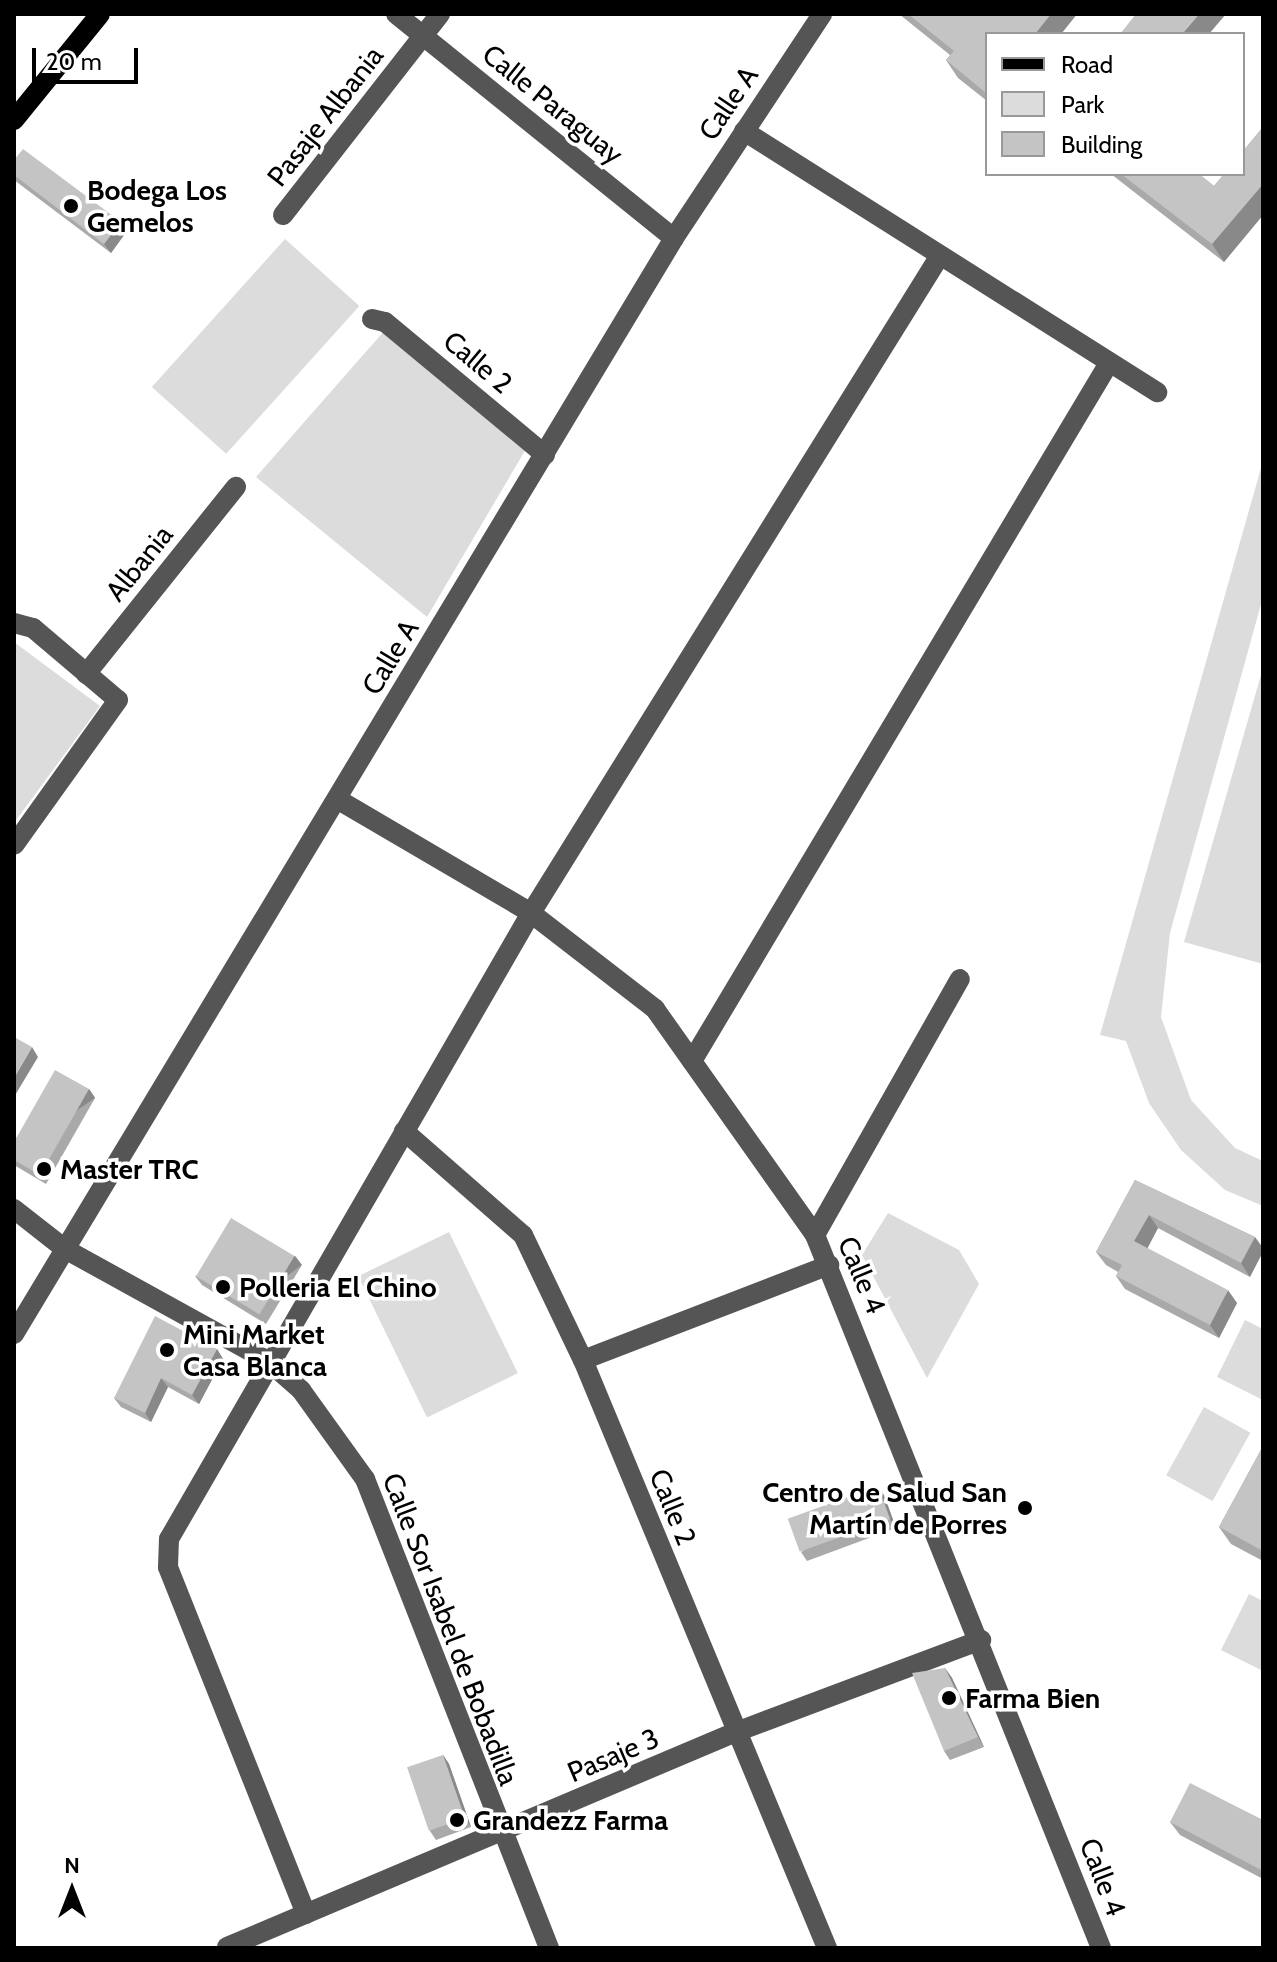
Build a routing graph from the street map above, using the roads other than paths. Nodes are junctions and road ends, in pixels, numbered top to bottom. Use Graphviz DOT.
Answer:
graph roads {
  1 [pos="100,14"];
  2 [pos="396,14"];
  3 [pos="440,14"];
  4 [pos="822,14"];
  5 [pos="424,35"];
  6 [pos="14,120"];
  7 [pos="744,131"];
  8 [pos="283,215"];
  9 [pos="674,238"];
  10 [pos="939,257"];
  11 [pos="372,319"];
  12 [pos="1109,363"];
  13 [pos="1157,392"];
  14 [pos="545,455"];
  15 [pos="236,487"];
  16 [pos="14,623"];
  17 [pos="86,674"];
  18 [pos="337,799"];
  19 [pos="14,845"];
  20 [pos="531,913"];
  21 [pos="960,979"];
  22 [pos="692,1061"];
  23 [pos="404,1131"];
  24 [pos="14,1209"];
  25 [pos="815,1235"];
  26 [pos="65,1249"];
  27 [pos="829,1265"];
  28 [pos="14,1334"];
  29 [pos="583,1360"];
  30 [pos="268,1361"];
  31 [pos="981,1640"];
  32 [pos="736,1732"];
  33 [pos="501,1833"];
  34 [pos="306,1914"];
  35 [pos="227,1947"];
  36 [pos="549,1948"];
  37 [pos="827,1948"];
  38 [pos="1101,1948"];
  1 -- 6 [label="main road"];
  2 -- 5 [label="street, Calle Paraguay"];
  3 -- 5 [label="street, Pasaje Albania"];
  4 -- 7 [label="street, Calle A"];
  5 -- 8 [label="street, Pasaje Albania"];
  5 -- 9 [label="street, Calle Paraguay"];
  7 -- 9 [label="street, Calle A"];
  7 -- 10 [label="street"];
  9 -- 14 [label="street, Calle A"];
  10 -- 12 [label="street"];
  10 -- 20 [label="street"];
  11 -- 14 [label="street, Calle 2"];
  12 -- 13 [label="street"];
  12 -- 22 [label="street"];
  14 -- 18 [label="street, Calle A"];
  15 -- 17 [label="street, Albania"];
  16 -- 17 [label="street"];
  17 -- 19 [label="street"];
  18 -- 20 [label="street, Calle 4"];
  18 -- 26 [label="street, Calle A"];
  20 -- 22 [label="street, Calle 4"];
  20 -- 23 [label="street"];
  21 -- 25 [label="street"];
  22 -- 25 [label="street, Calle 4"];
  23 -- 29 [label="street, Calle 2"];
  23 -- 30 [label="street"];
  24 -- 26 [label="street, Calle Sor Isabel de Bobadilla"];
  25 -- 27 [label="street, Calle 4"];
  26 -- 28 [label="street, Calle A"];
  26 -- 30 [label="street, Calle Sor Isabel de Bobadilla"];
  27 -- 29 [label="street"];
  27 -- 31 [label="street, Calle 4"];
  29 -- 32 [label="street, Calle 2"];
  30 -- 33 [label="street, Calle Sor Isabel de Bobadilla"];
  30 -- 34 [label="street"];
  31 -- 32 [label="street, Pasaje 3"];
  31 -- 38 [label="street, Calle 4"];
  32 -- 33 [label="street, Pasaje 3"];
  32 -- 37 [label="street, Calle 2"];
  33 -- 34 [label="street, Pasaje 3"];
  33 -- 36 [label="street, Calle Sor Isabel de Bobadilla"];
  34 -- 35 [label="street, Pasaje 3"];
}
